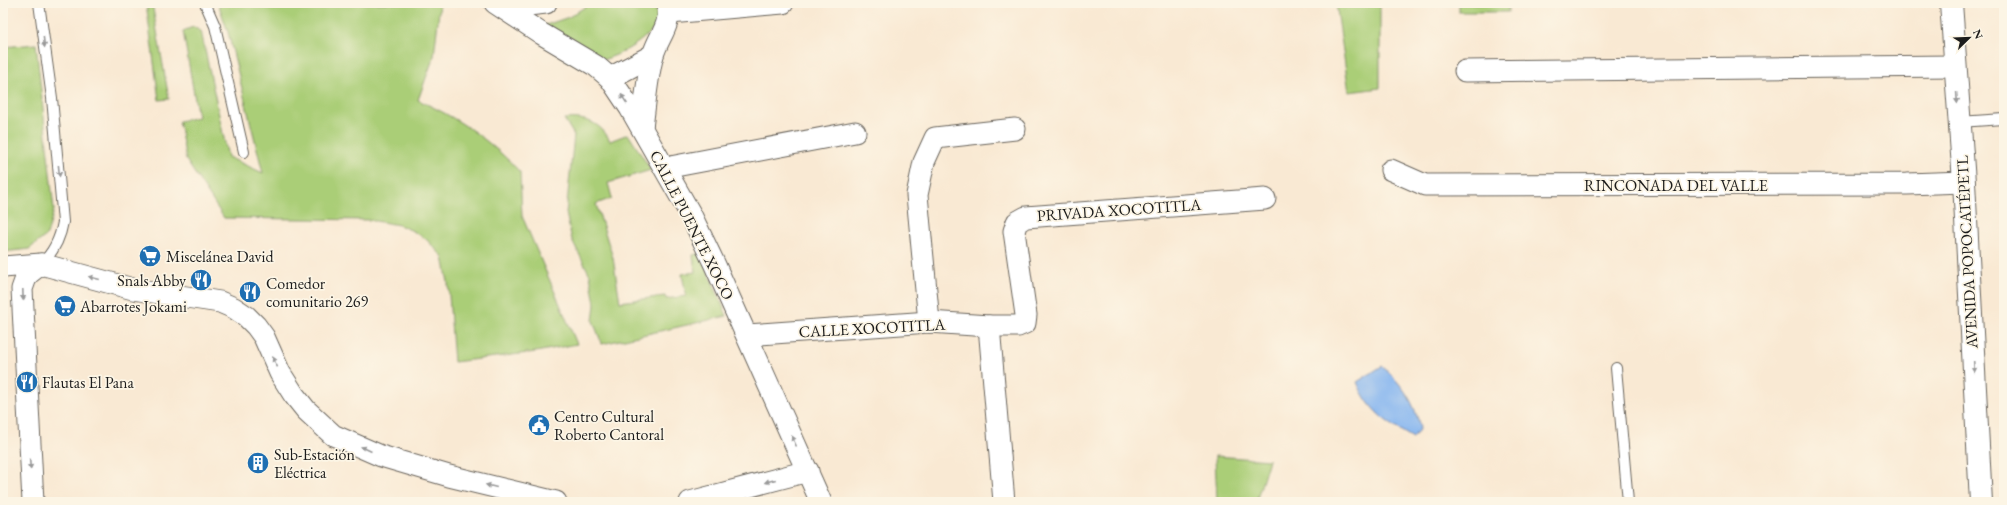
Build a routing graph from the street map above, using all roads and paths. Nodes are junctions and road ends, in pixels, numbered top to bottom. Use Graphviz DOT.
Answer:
graph roads {
  1 [pos="39,3"];
  2 [pos="205,3"];
  3 [pos="495,3"];
  4 [pos="505,3"];
  5 [pos="546,3"];
  6 [pos="783,3"];
  7 [pos="1951,3"];
  8 [pos="669,8"];
  9 [pos="653,55"];
  10 [pos="1954,66"];
  11 [pos="1465,71"];
  12 [pos="610,78"];
  13 [pos="2004,119"];
  14 [pos="1959,122"];
  15 [pos="642,128"];
  16 [pos="1015,128"];
  17 [pos="855,132"];
  18 [pos="244,152"];
  19 [pos="665,168"];
  20 [pos="1391,170"];
  21 [pos="1964,182"];
  22 [pos="1264,199"];
  23 [pos="41,264"];
  24 [pos="3,266"];
  25 [pos="929,322"];
  26 [pos="989,326"];
  27 [pos="747,335"];
  28 [pos="1616,368"];
  29 [pos="808,471"];
  30 [pos="33,502"];
  31 [pos="556,502"];
  32 [pos="690,502"];
  33 [pos="821,502"];
  34 [pos="1004,502"];
  35 [pos="1628,502"];
  36 [pos="1981,502"];
  1 -- 23 [label="lane, one-way"];
  2 -- 18 [label="lane"];
  3 -- 12 [label="street, CALLE PUENTE XOCO"];
  4 -- 5 [label="street"];
  6 -- 8 [label="street"];
  7 -- 10 [label="main road, AVENIDA POPOCATÉPETL"];
  8 -- 9 [label="street"];
  9 -- 12 [label="street"];
  9 -- 15 [label="street"];
  10 -- 11 [label="street"];
  10 -- 14 [label="main road, AVENIDA POPOCATÉPETL, one-way"];
  15 -- 12 [label="street, CALLE PUENTE XOCO, one-way"];
  13 -- 14 [label="lane"];
  14 -- 21 [label="main road, AVENIDA POPOCATÉPETL"];
  15 -- 19 [label="street, CALLE PUENTE XOCO"];
  16 -- 25 [label="street"];
  17 -- 19 [label="street"];
  19 -- 27 [label="street, CALLE PUENTE XOCO"];
  20 -- 21 [label="street, RINCONADA DEL VALLE"];
  21 -- 36 [label="main road, AVENIDA POPOCATÉPETL, one-way"];
  22 -- 26 [label="street, PRIVADA XOCOTITLA"];
  23 -- 24 [label="street"];
  23 -- 30 [label="street, one-way"];
  31 -- 23 [label="street, one-way"];
  25 -- 26 [label="street, CALLE XOCOTITLA"];
  25 -- 27 [label="street, CALLE XOCOTITLA"];
  26 -- 34 [label="street"];
  29 -- 27 [label="street, CALLE PUENTE XOCO, one-way"];
  28 -- 35 [label="lane"];
  29 -- 32 [label="street, one-way"];
  29 -- 33 [label="street, CALLE PUENTE XOCO"];
}
